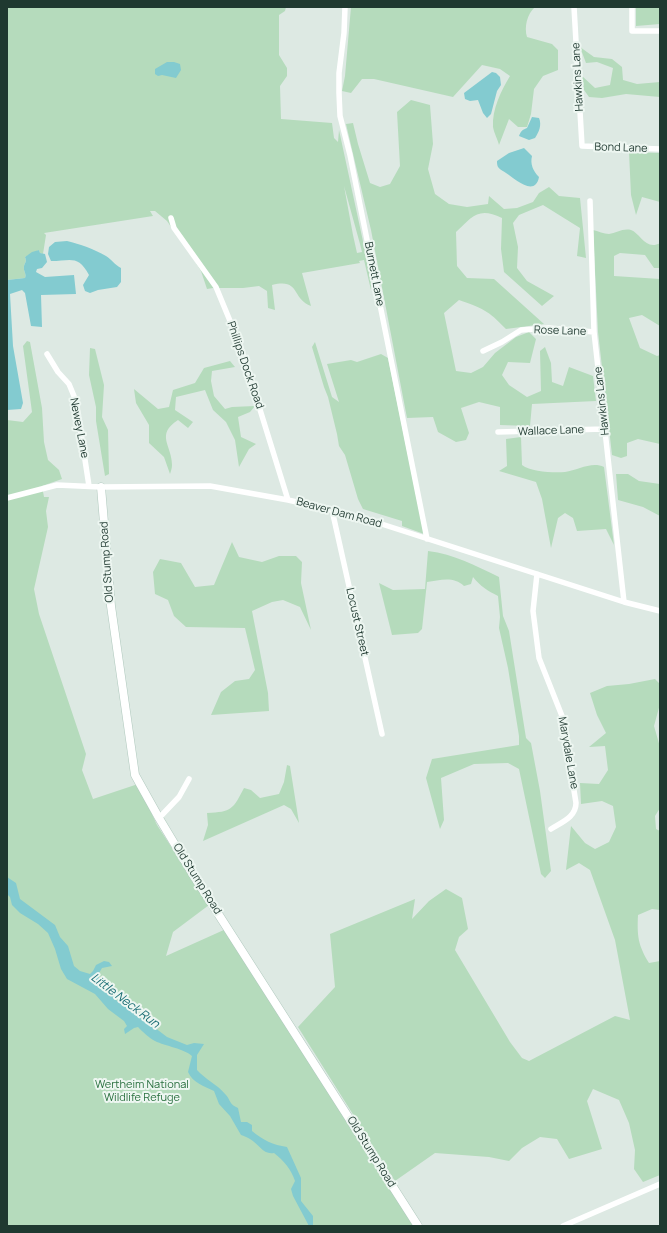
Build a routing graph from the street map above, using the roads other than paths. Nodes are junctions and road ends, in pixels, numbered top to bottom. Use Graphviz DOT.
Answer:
graph roads {
  1 [pos="345,7"];
  2 [pos="574,7"];
  3 [pos="632,7"];
  4 [pos="660,31"];
  5 [pos="582,146"];
  6 [pos="660,149"];
  7 [pos="590,201"];
  8 [pos="171,218"];
  9 [pos="594,332"];
  10 [pos="483,351"];
  11 [pos="46,354"];
  12 [pos="604,429"];
  13 [pos="498,432"];
  14 [pos="89,486"];
  15 [pos="101,486"];
  16 [pos="7,498"];
  17 [pos="288,500"];
  18 [pos="332,510"];
  19 [pos="428,539"];
  20 [pos="537,574"];
  21 [pos="624,602"];
  22 [pos="660,611"];
  23 [pos="382,734"];
  24 [pos="189,779"];
  25 [pos="159,818"];
  26 [pos="551,829"];
  27 [pos="660,1184"];
  28 [pos="418,1226"];
  29 [pos="563,1226"];
  1 -- 19 [label="street, Burnett Lane"];
  2 -- 5 [label="street, Hawkins Lane"];
  3 -- 4 [label="street"];
  5 -- 6 [label="street, Bond Lane"];
  7 -- 9 [label="street, Hawkins Lane"];
  8 -- 17 [label="street, Phillips Dock Road"];
  9 -- 10 [label="street, Rose Lane"];
  9 -- 12 [label="street, Hawkins Lane"];
  11 -- 14 [label="street, Newey Lane"];
  12 -- 13 [label="street, Wallace Lane"];
  12 -- 21 [label="street, Hawkins Lane"];
  14 -- 15 [label="street, Beaver Dam Road"];
  14 -- 16 [label="street, Beaver Dam Road"];
  15 -- 17 [label="street, Beaver Dam Road"];
  15 -- 25 [label="street, Old Stump Road"];
  17 -- 18 [label="street, Beaver Dam Road"];
  18 -- 19 [label="street, Beaver Dam Road"];
  18 -- 23 [label="street, Locust Street"];
  19 -- 20 [label="street, Beaver Dam Road"];
  20 -- 21 [label="street, Beaver Dam Road"];
  20 -- 26 [label="street, Marydale Lane"];
  21 -- 22 [label="street, Beaver Dam Road"];
  24 -- 25 [label="street"];
  25 -- 28 [label="street, Old Stump Road"];
  27 -- 29 [label="street"];
}
